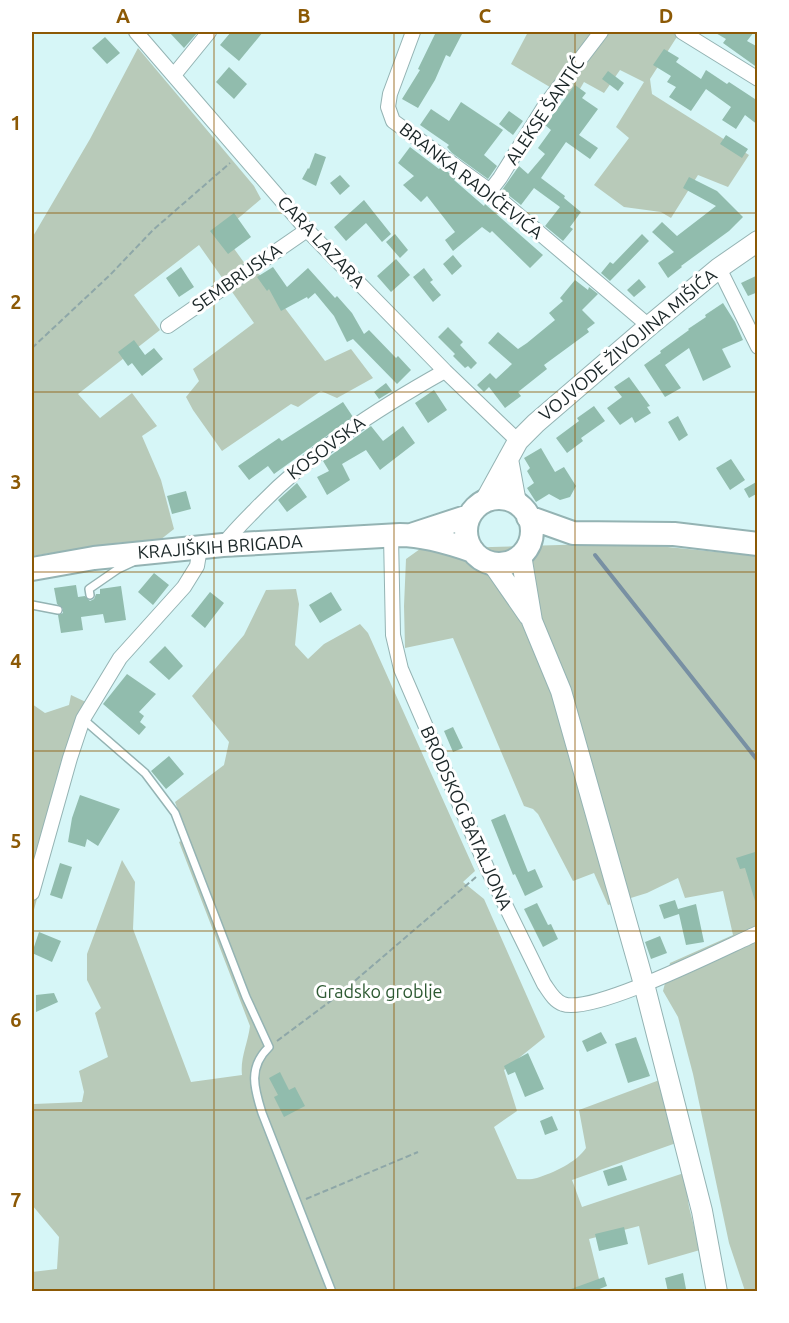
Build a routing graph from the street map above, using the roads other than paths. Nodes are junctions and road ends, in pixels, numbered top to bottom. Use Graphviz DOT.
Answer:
graph roads {
  1 [pos="136,32"];
  2 [pos="209,32"];
  3 [pos="414,32"];
  4 [pos="601,32"];
  5 [pos="682,32"];
  6 [pos="174,75"];
  7 [pos="758,79"];
  8 [pos="490,191"];
  9 [pos="307,230"];
  10 [pos="758,242"];
  11 [pos="719,268"];
  12 [pos="649,326"];
  13 [pos="168,327"];
  14 [pos="758,347"];
  15 [pos="444,371"];
  16 [pos="518,441"];
  17 [pos="508,459"];
  18 [pos="477,509"];
  19 [pos="522,510"];
  20 [pos="573,532"];
  21 [pos="400,536"];
  22 [pos="758,544"];
  23 [pos="223,545"];
  24 [pos="200,548"];
  25 [pos="153,551"];
  26 [pos="472,551"];
  27 [pos="523,553"];
  28 [pos="493,564"];
  29 [pos="32,569"];
  30 [pos="90,595"];
  31 [pos="32,604"];
  32 [pos="58,610"];
  33 [pos="532,621"];
  34 [pos="83,718"];
  35 [pos="32,893"];
  36 [pos="758,933"];
  37 [pos="644,984"];
  38 [pos="332,1292"];
  39 [pos="717,1292"];
  1 -- 6 [label="street, CARA LAZARA"];
  2 -- 6 [label="street"];
  3 -- 8 [label="street, BRANKA RADIČEVIĆA"];
  4 -- 8 [label="street, ALEKSE ŠANTIĆ"];
  5 -- 7 [label="street"];
  6 -- 9 [label="street, CARA LAZARA"];
  8 -- 12 [label="street, BRANKA RADIČEVIĆA"];
  9 -- 13 [label="street, SEMBRIJSKA"];
  9 -- 15 [label="street, CARA LAZARA"];
  10 -- 11 [label="street, VOJVODE ŽIVOJINA MIŠIĆA"];
  11 -- 12 [label="street, VOJVODE ŽIVOJINA MIŠIĆA"];
  11 -- 14 [label="street"];
  12 -- 16 [label="street, VOJVODE ŽIVOJINA MIŠIĆA"];
  15 -- 16 [label="street, CARA LAZARA"];
  15 -- 23 [label="street, KOSOVSKA"];
  16 -- 17 [label="street, VOJVODE ŽIVOJINA MIŠIĆA"];
  17 -- 18 [label="street, VOJVODE ŽIVOJINA MIŠIĆA"];
  17 -- 19 [label="street"];
  18 -- 19 [label="main road"];
  18 -- 21 [label="main road, KRAJIŠKIH BRIGADA"];
  18 -- 26 [label="main road"];
  19 -- 20 [label="main road"];
  19 -- 27 [label="main road"];
  20 -- 22 [label="main road"];
  20 -- 27 [label="main road"];
  21 -- 23 [label="main road, KRAJIŠKIH BRIGADA"];
  21 -- 26 [label="main road, KRAJIŠKIH BRIGADA"];
  21 -- 37 [label="street, BRODSKOG BATALJONA"];
  23 -- 24 [label="main road, KRAJIŠKIH BRIGADA"];
  24 -- 25 [label="main road, KRAJIŠKIH BRIGADA"];
  24 -- 34 [label="street"];
  25 -- 29 [label="main road, KRAJIŠKIH BRIGADA"];
  25 -- 30 [label="lane"];
  26 -- 28 [label="main road"];
  27 -- 28 [label="main road"];
  27 -- 33 [label="street"];
  28 -- 33 [label="street"];
  31 -- 32 [label="lane"];
  33 -- 37 [label="street"];
  34 -- 35 [label="street"];
  34 -- 38 [label="lane"];
  36 -- 37 [label="street, BRODSKOG BATALJONA"];
  37 -- 39 [label="street"];
}
